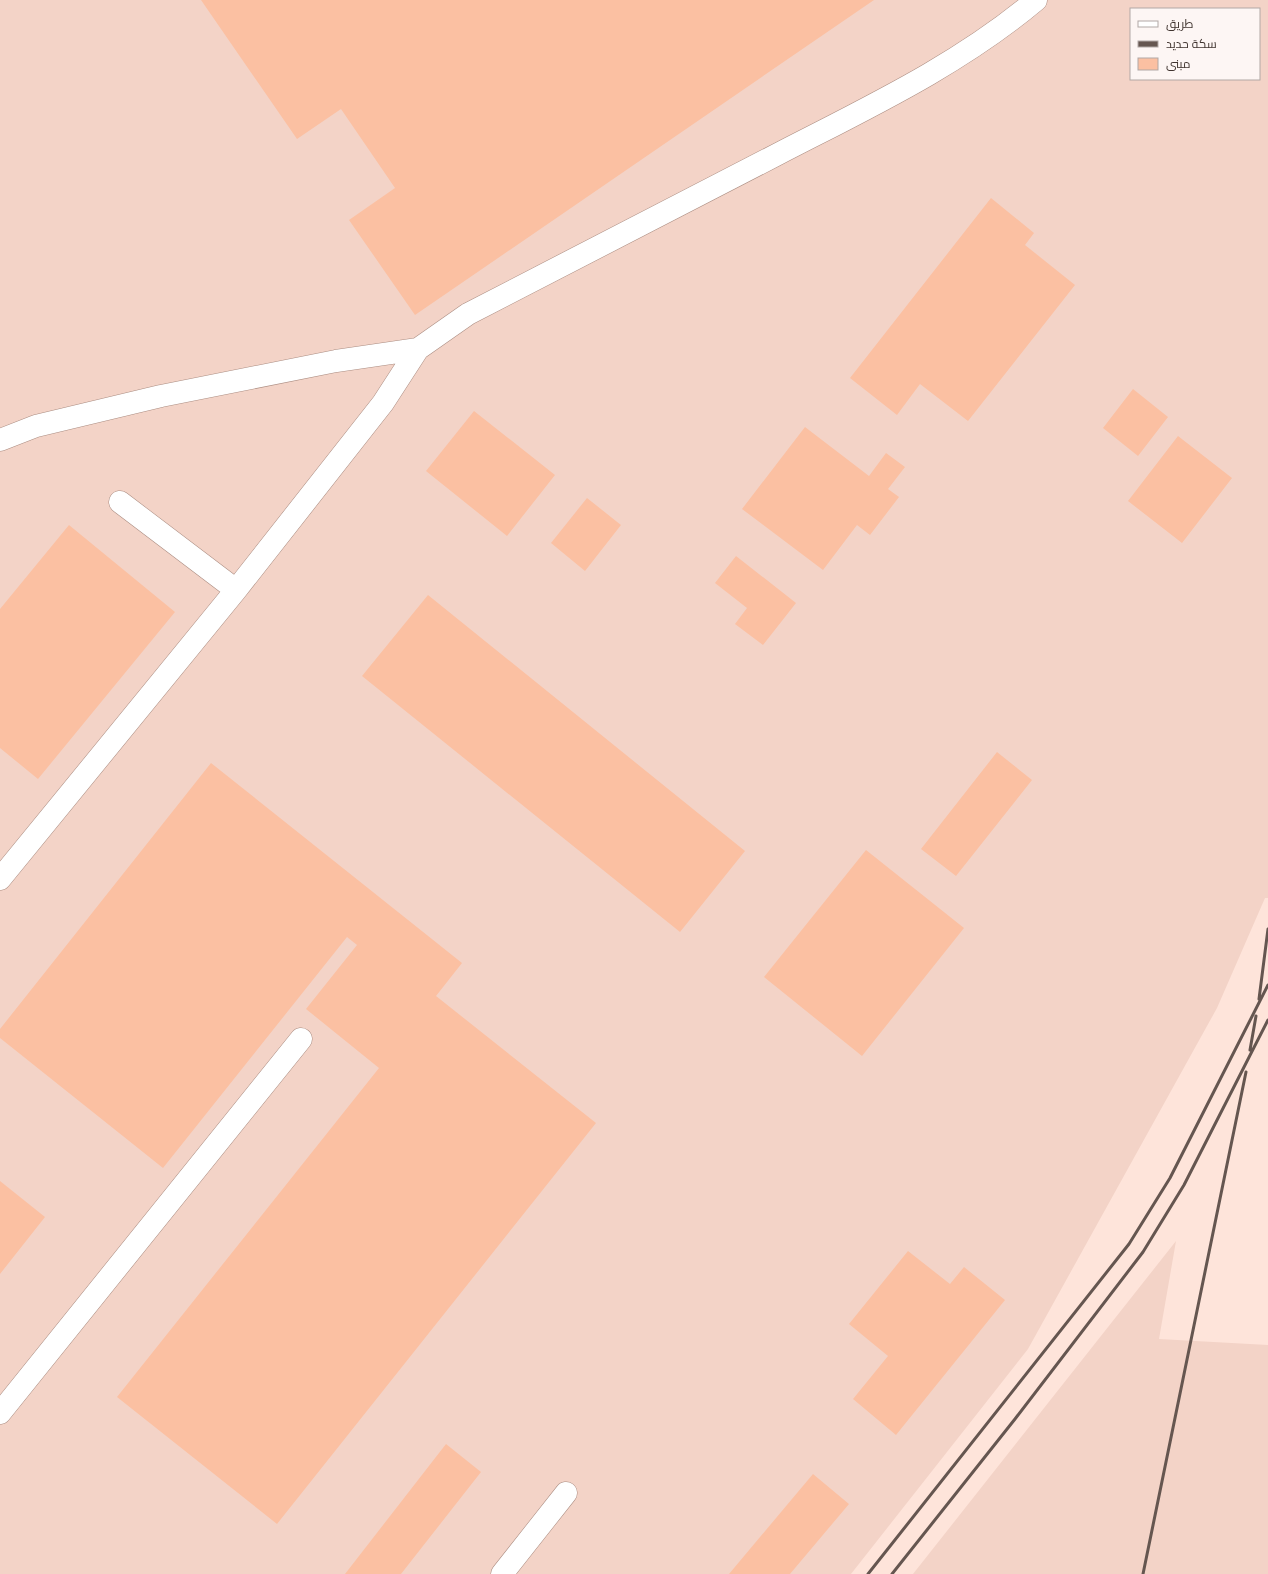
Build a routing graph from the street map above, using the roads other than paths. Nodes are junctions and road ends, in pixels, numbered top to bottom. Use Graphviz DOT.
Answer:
graph roads {
  1 [pos="1036,0"];
  2 [pos="418,349"];
  3 [pos="0,440"];
  4 [pos="120,502"];
  5 [pos="236,590"];
  6 [pos="0,879"];
  7 [pos="301,1039"];
  8 [pos="0,1413"];
  9 [pos="566,1493"];
  10 [pos="502,1574"];
  1 -- 2 [label="lane"];
  2 -- 3 [label="lane"];
  2 -- 5 [label="lane"];
  4 -- 5 [label="lane"];
  5 -- 6 [label="lane"];
  7 -- 8 [label="lane"];
  9 -- 10 [label="lane"];
}
